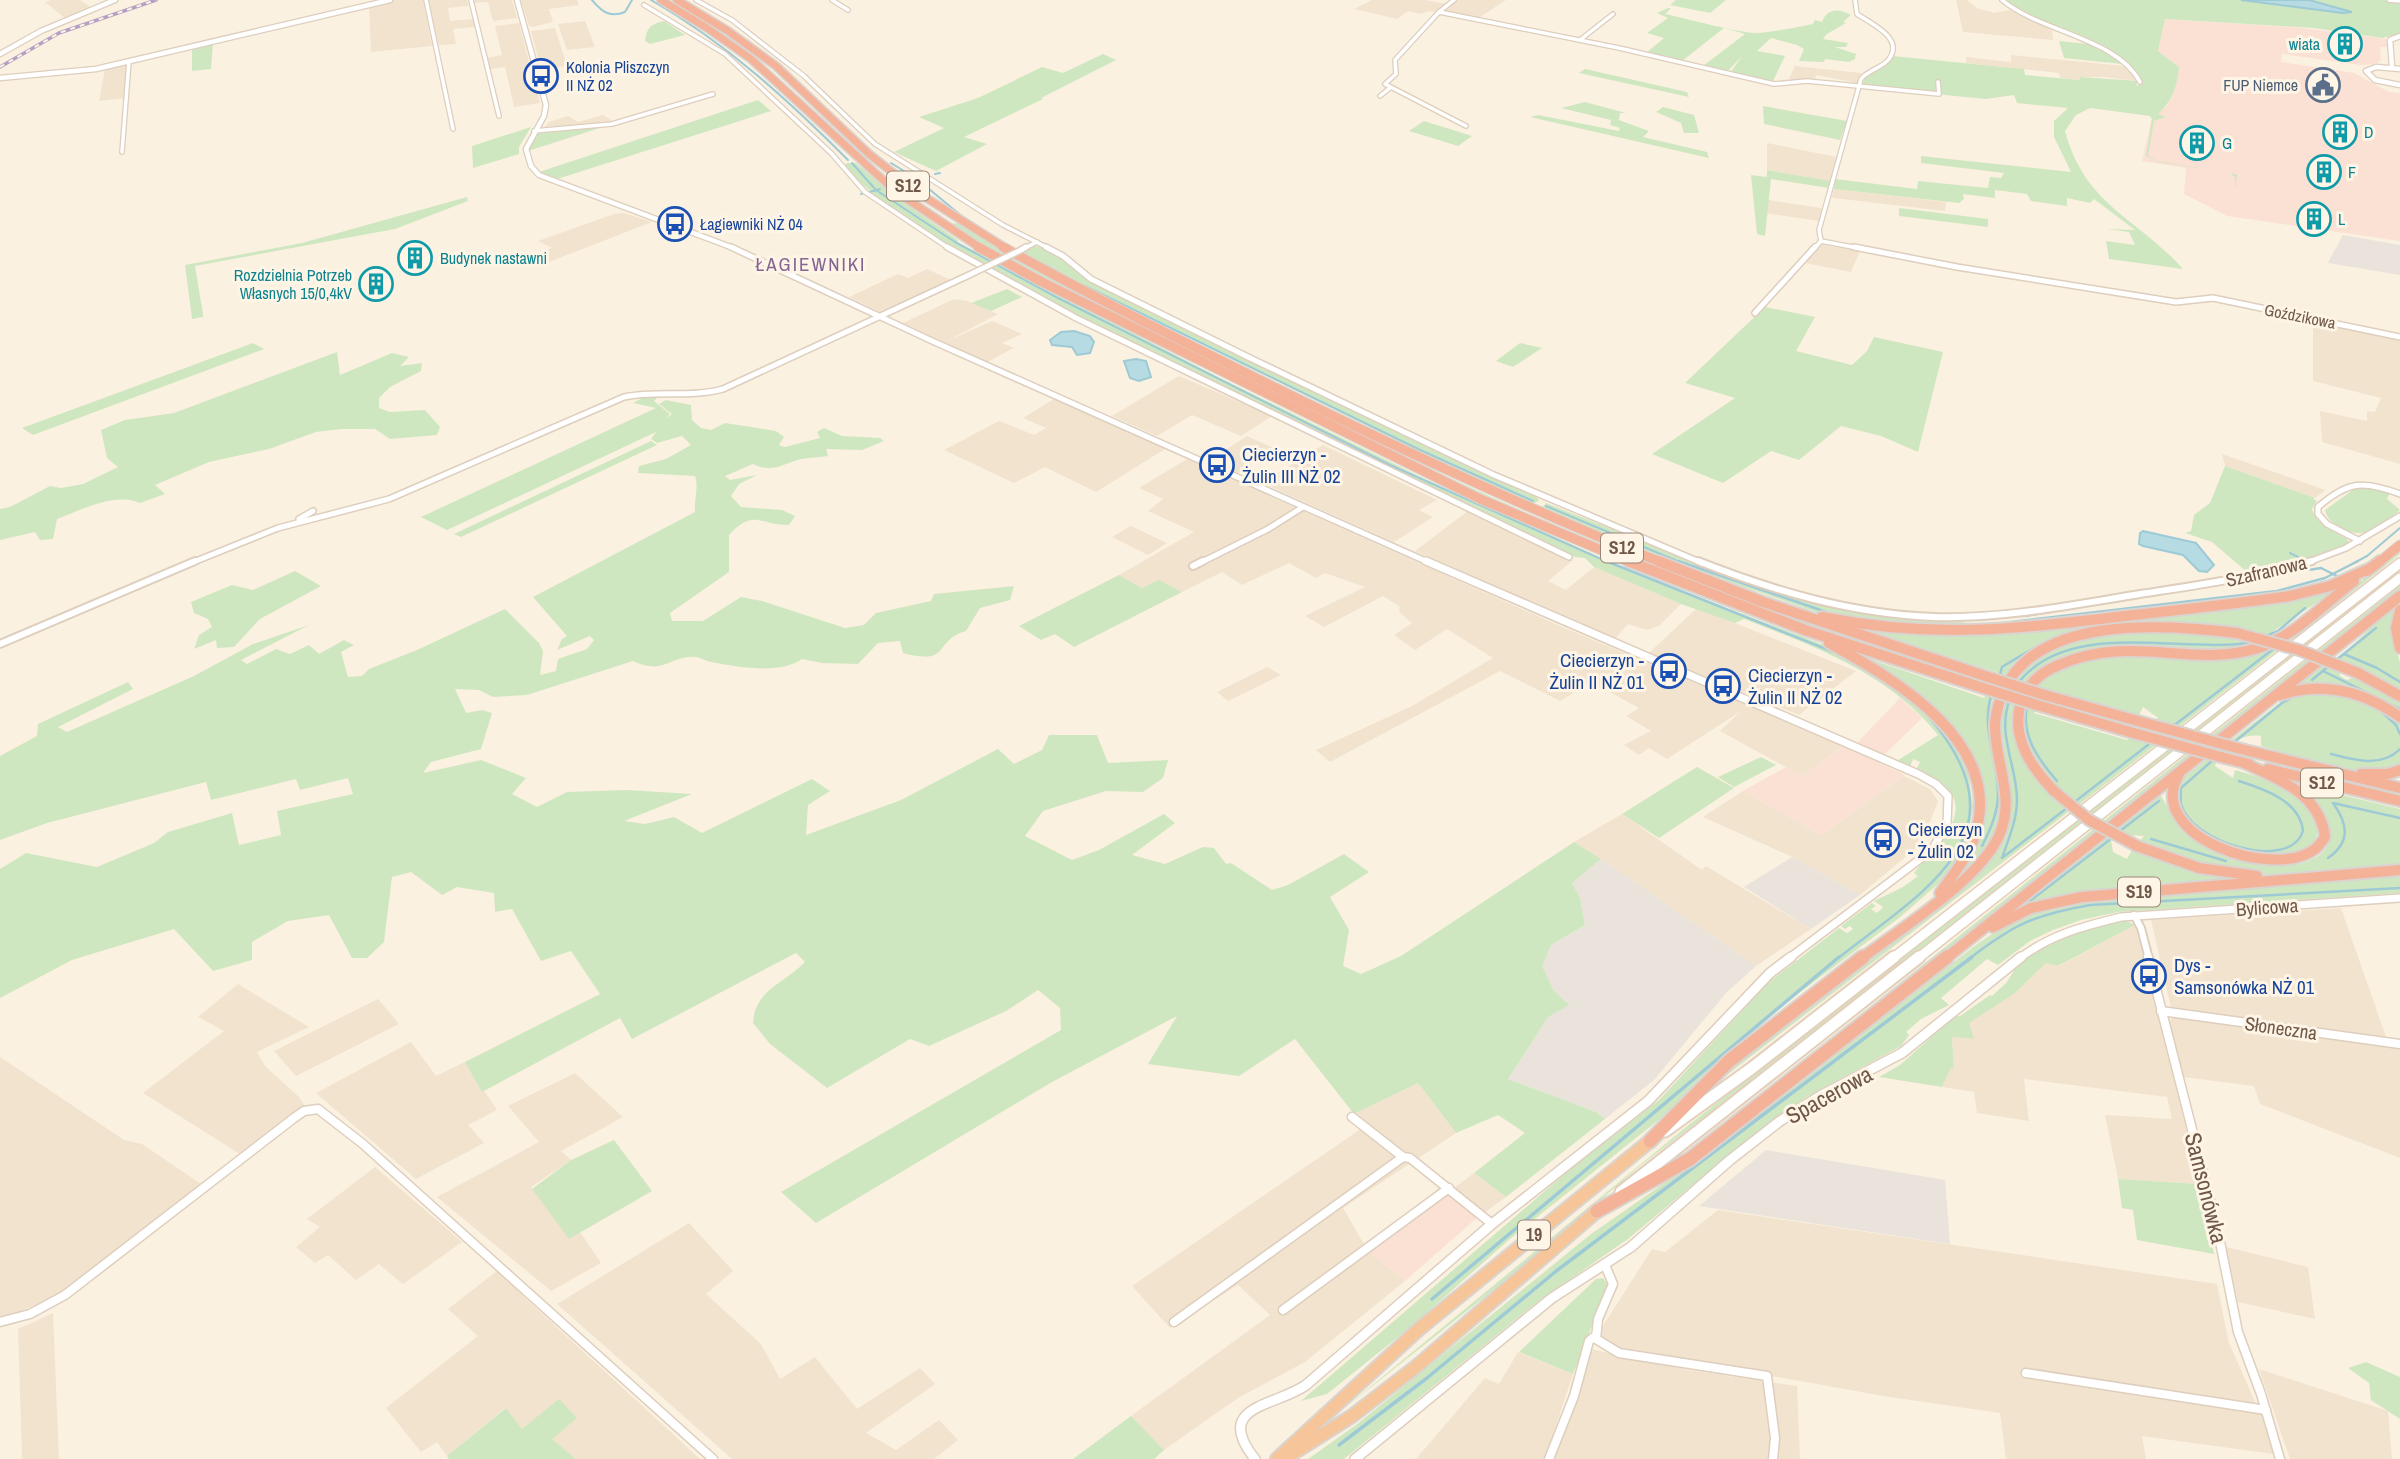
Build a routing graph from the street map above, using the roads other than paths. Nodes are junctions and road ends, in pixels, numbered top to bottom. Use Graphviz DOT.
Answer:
graph roads {
  1 [pos="116,0"];
  2 [pos="390,0"];
  3 [pos="426,0"];
  4 [pos="471,0"];
  5 [pos="517,0"];
  6 [pos="661,0"];
  7 [pos="677,0"];
  8 [pos="695,0"];
  9 [pos="832,0"];
  10 [pos="1454,0"];
  11 [pos="1855,0"];
  12 [pos="2002,0"];
  13 [pos="2389,0"];
  14 [pos="2400,1"];
  15 [pos="644,5"];
  16 [pos="848,10"];
  17 [pos="1439,12"];
  18 [pos="1613,14"];
  19 [pos="2400,36"];
  20 [pos="1580,40"];
  21 [pos="0,54"];
  22 [pos="131,59"];
  23 [pos="2392,67"];
  24 [pos="2400,69"];
  25 [pos="0,78"];
  26 [pos="1938,82"];
  27 [pos="2140,82"];
  28 [pos="2400,85"];
  29 [pos="1860,86"];
  30 [pos="1390,88"];
  31 [pos="713,94"];
  32 [pos="1380,96"];
  33 [pos="499,116"];
  34 [pos="1458,122"];
  35 [pos="1466,126"];
  36 [pos="1448,128"];
  37 [pos="453,129"];
  38 [pos="534,131"];
  39 [pos="122,152"];
  40 [pos="1821,240"];
  41 [pos="1037,243"];
  42 [pos="1755,313"];
  43 [pos="879,316"];
  44 [pos="2400,337"];
  45 [pos="2397,492"];
  46 [pos="1303,507"];
  47 [pos="313,511"];
  48 [pos="2400,516"];
  49 [pos="296,522"];
  50 [pos="2360,541"];
  51 [pos="2400,545"];
  52 [pos="1569,557"];
  53 [pos="2400,562"];
  54 [pos="1193,566"];
  55 [pos="2371,568"];
  56 [pos="2400,578"];
  57 [pos="2400,596"];
  58 [pos="1763,602"];
  59 [pos="2400,610"];
  60 [pos="1805,630"];
  61 [pos="0,644"];
  62 [pos="2400,648"];
  63 [pos="1986,683"];
  64 [pos="2400,696"];
  65 [pos="2270,698"];
  66 [pos="2400,717"];
  67 [pos="2244,763"];
  68 [pos="2182,769"];
  69 [pos="2400,770"];
  70 [pos="2330,772"];
  71 [pos="2400,788"];
  72 [pos="2400,801"];
  73 [pos="2400,870"];
  74 [pos="2323,877"];
  75 [pos="2400,898"];
  76 [pos="1933,904"];
  77 [pos="2134,915"];
  78 [pos="1966,942"];
  79 [pos="2161,1011"];
  80 [pos="2400,1044"];
  81 [pos="1352,1117"];
  82 [pos="1650,1141"];
  83 [pos="1403,1157"];
  84 [pos="1449,1188"];
  85 [pos="1597,1211"];
  86 [pos="1492,1224"];
  87 [pos="1605,1265"];
  88 [pos="1283,1310"];
  89 [pos="0,1322"];
  90 [pos="1174,1322"];
  91 [pos="1595,1336"];
  92 [pos="2026,1373"];
  93 [pos="2266,1410"];
  94 [pos="713,1459"];
  95 [pos="1255,1459"];
  96 [pos="1277,1459"];
  97 [pos="1284,1459"];
  98 [pos="1355,1459"];
  99 [pos="1549,1459"];
  100 [pos="1773,1459"];
  101 [pos="2280,1459"];
  1 -- 21 [label="street"];
  2 -- 22 [label="street"];
  3 -- 37 [label="street"];
  4 -- 33 [label="street"];
  5 -- 38 [label="street"];
  6 -- 60 [label="highway, S12"];
  7 -- 58 [label="highway, S12"];
  8 -- 41 [label="street, Szafranowa"];
  9 -- 16 [label="street"];
  10 -- 17 [label="street"];
  11 -- 29 [label="street"];
  12 -- 27 [label="street"];
  13 -- 14 [label="street"];
  15 -- 52 [label="street"];
  17 -- 20 [label="street"];
  17 -- 30 [label="street"];
  18 -- 20 [label="street"];
  19 -- 23 [label="street"];
  20 -- 29 [label="street"];
  22 -- 25 [label="street"];
  22 -- 39 [label="street"];
  23 -- 24 [label="street"];
  23 -- 28 [label="street"];
  26 -- 29 [label="street"];
  29 -- 40 [label="street"];
  30 -- 32 [label="street"];
  30 -- 34 [label="street"];
  31 -- 38 [label="street"];
  34 -- 35 [label="street"];
  34 -- 36 [label="street"];
  38 -- 43 [label="street"];
  40 -- 42 [label="street"];
  40 -- 44 [label="street, Goździkowa"];
  41 -- 43 [label="street, bridge"];
  41 -- 50 [label="street, Szafranowa"];
  43 -- 46 [label="street"];
  43 -- 49 [label="street"];
  45 -- 50 [label="street"];
  46 -- 54 [label="street"];
  46 -- 86 [label="street"];
  47 -- 49 [label="street"];
  48 -- 50 [label="street, Szafranowa"];
  49 -- 61 [label="street"];
  51 -- 55 [label="highway"];
  53 -- 82 [label="main road"];
  55 -- 58 [label="highway"];
  55 -- 74 [label="highway, bridge"];
  56 -- 85 [label="main road"];
  57 -- 65 [label="highway"];
  58 -- 63 [label="highway, S12"];
  59 -- 62 [label="highway"];
  60 -- 63 [label="highway, S12"];
  60 -- 76 [label="highway"];
  63 -- 67 [label="highway, S12, bridge"];
  63 -- 70 [label="highway, S12, bridge"];
  64 -- 76 [label="highway, bridge"];
  65 -- 66 [label="highway"];
  65 -- 68 [label="highway"];
  67 -- 68 [label="highway"];
  67 -- 72 [label="highway, S12"];
  68 -- 78 [label="highway"];
  69 -- 70 [label="highway"];
  70 -- 71 [label="highway, S12"];
  73 -- 74 [label="highway, S19"];
  74 -- 78 [label="highway, S19"];
  75 -- 77 [label="street, Bylicowa"];
  76 -- 82 [label="highway"];
  77 -- 79 [label="street, Samsonówka"];
  77 -- 87 [label="street, Spacerowa"];
  78 -- 85 [label="highway, S19"];
  79 -- 80 [label="street, Słoneczna"];
  79 -- 93 [label="street, Samsonówka"];
  81 -- 83 [label="street"];
  82 -- 96 [label="highway, 19"];
  83 -- 84 [label="street"];
  83 -- 90 [label="street"];
  84 -- 86 [label="street"];
  84 -- 88 [label="street"];
  85 -- 97 [label="highway, 19"];
  86 -- 95 [label="street"];
  87 -- 91 [label="street"];
  87 -- 98 [label="street, Spacerowa"];
  89 -- 94 [label="street"];
  91 -- 99 [label="street"];
  91 -- 100 [label="street"];
  92 -- 93 [label="street"];
  93 -- 101 [label="street, Samsonówka"];
}
